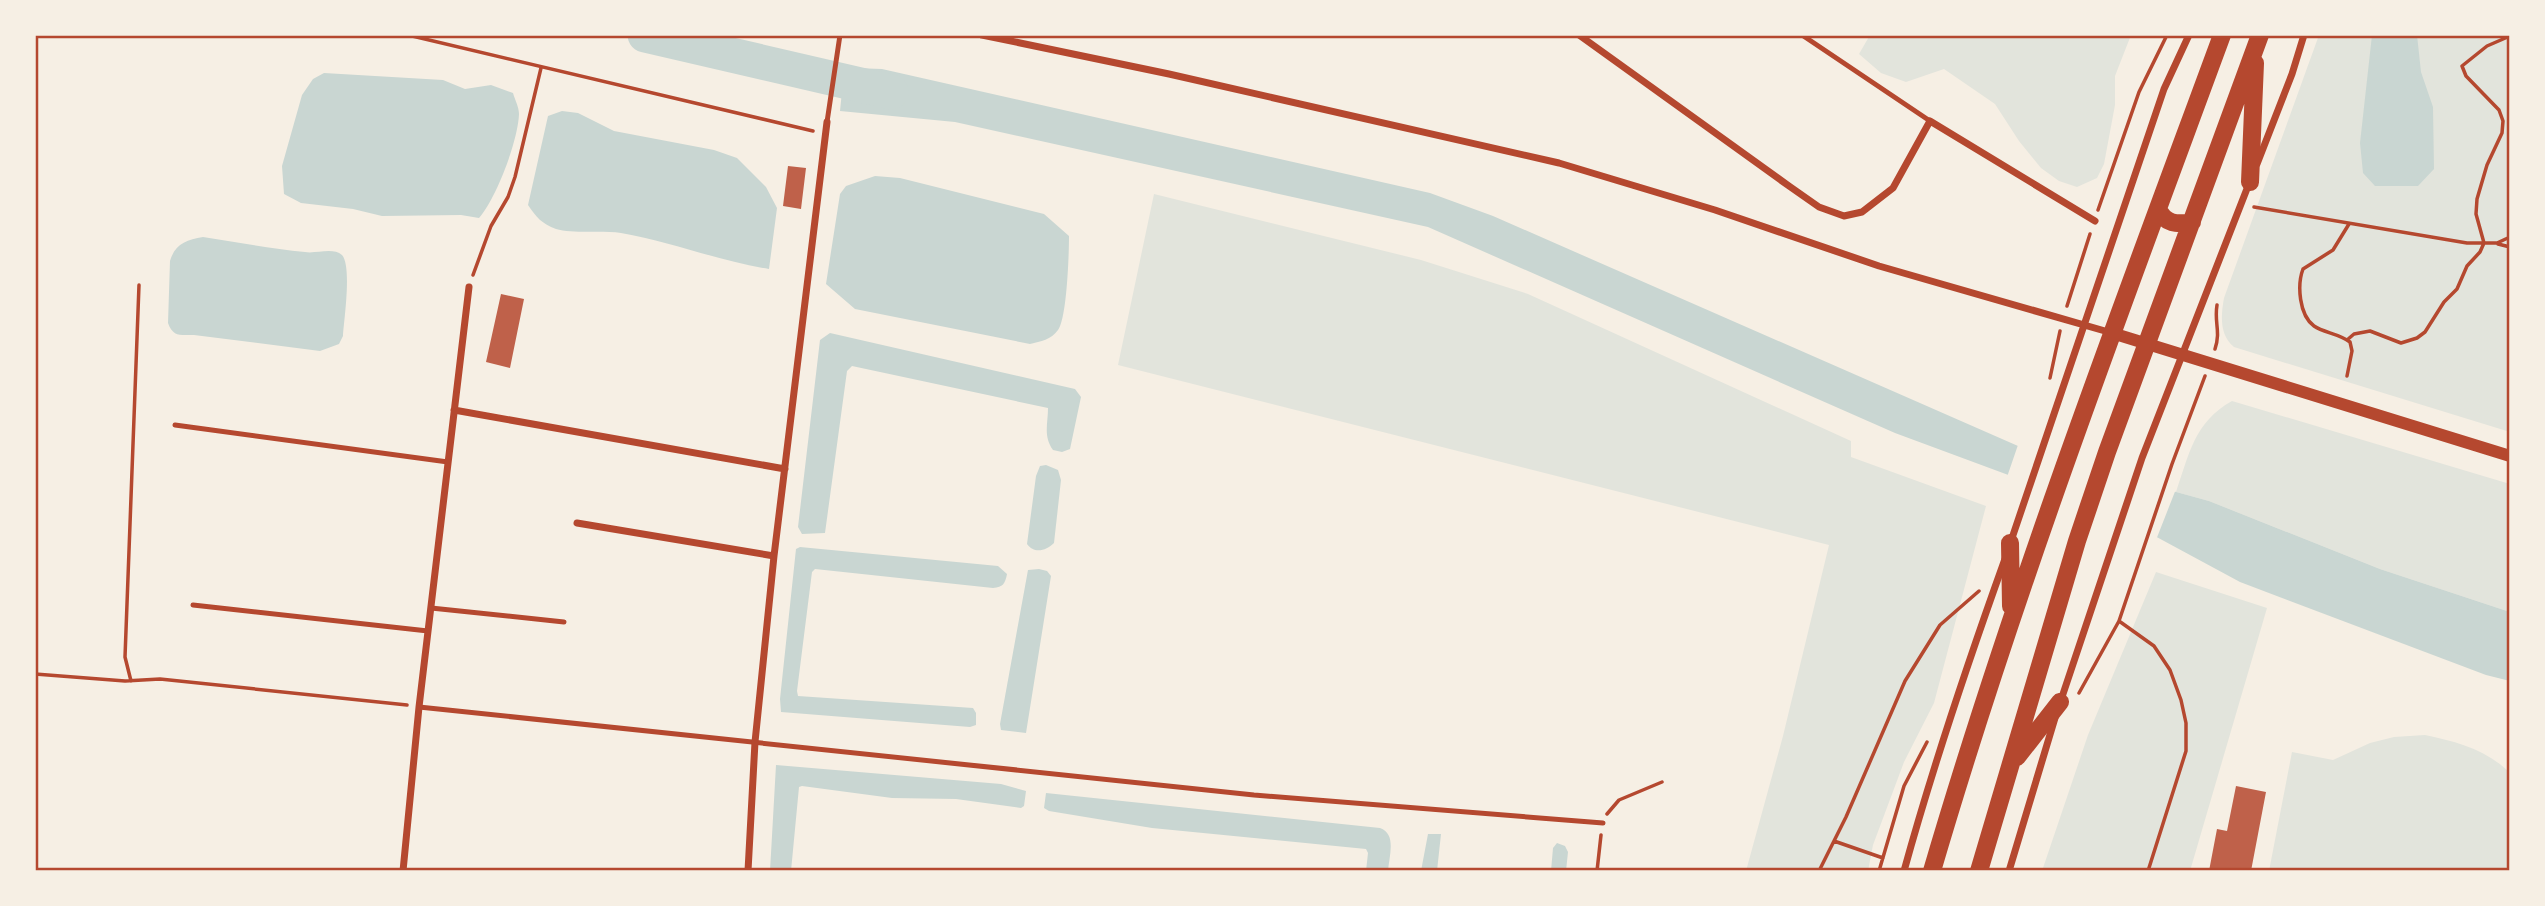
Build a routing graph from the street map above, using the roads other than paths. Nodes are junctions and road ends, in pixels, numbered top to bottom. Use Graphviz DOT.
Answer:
graph roads {
  1 [pos="840,35"];
  2 [pos="982,35"];
  3 [pos="1579,35"];
  4 [pos="1802,35"];
  5 [pos="2189,35"];
  6 [pos="2222,35"];
  7 [pos="2304,35"];
  8 [pos="2258,41"];
  9 [pos="1930,121"];
  10 [pos="828,122"];
  11 [pos="2250,182"];
  12 [pos="2158,209"];
  13 [pos="2095,221"];
  14 [pos="2192,222"];
  15 [pos="469,287"];
  16 [pos="2085,326"];
  17 [pos="2112,333"];
  18 [pos="2147,344"];
  19 [pos="2182,355"];
  20 [pos="454,410"];
  21 [pos="174,425"];
  22 [pos="2510,456"];
  23 [pos="448,462"];
  24 [pos="785,469"];
  25 [pos="577,523"];
  26 [pos="2010,543"];
  27 [pos="774,556"];
  28 [pos="193,605"];
  29 [pos="431,608"];
  30 [pos="2011,620"];
  31 [pos="564,622"];
  32 [pos="428,631"];
  33 [pos="2060,702"];
  34 [pos="419,707"];
  35 [pos="755,742"];
  36 [pos="2011,766"];
  37 [pos="1603,823"];
  38 [pos="403,871"];
  39 [pos="748,871"];
  40 [pos="1904,871"];
  41 [pos="1932,871"];
  42 [pos="1979,871"];
  43 [pos="2009,871"];
  1 -- 10 [label="lane"];
  2 -- 16 [label="street"];
  3 -- 9 [label="street"];
  4 -- 9 [label="lane"];
  5 -- 16 [label="street"];
  6 -- 12 [label="main road"];
  7 -- 11 [label="street"];
  8 -- 11 [label="main road"];
  8 -- 14 [label="main road"];
  9 -- 13 [label="street"];
  10 -- 24 [label="street"];
  11 -- 19 [label="street"];
  12 -- 14 [label="main road"];
  12 -- 17 [label="main road"];
  14 -- 18 [label="main road"];
  15 -- 20 [label="street"];
  16 -- 17 [label="street"];
  16 -- 26 [label="street"];
  17 -- 18 [label="street"];
  17 -- 30 [label="main road"];
  18 -- 19 [label="street"];
  18 -- 36 [label="main road"];
  19 -- 22 [label="street"];
  19 -- 33 [label="street"];
  20 -- 23 [label="street"];
  20 -- 24 [label="street"];
  21 -- 23 [label="lane"];
  23 -- 29 [label="street"];
  24 -- 27 [label="street"];
  25 -- 27 [label="street"];
  26 -- 30 [label="main road"];
  26 -- 40 [label="street"];
  27 -- 35 [label="street"];
  28 -- 32 [label="lane"];
  29 -- 31 [label="lane"];
  29 -- 32 [label="street"];
  30 -- 41 [label="main road"];
  32 -- 34 [label="street"];
  33 -- 36 [label="main road"];
  33 -- 43 [label="street"];
  34 -- 35 [label="lane"];
  34 -- 38 [label="street"];
  35 -- 37 [label="lane"];
  35 -- 39 [label="street"];
  36 -- 42 [label="main road"];
}
